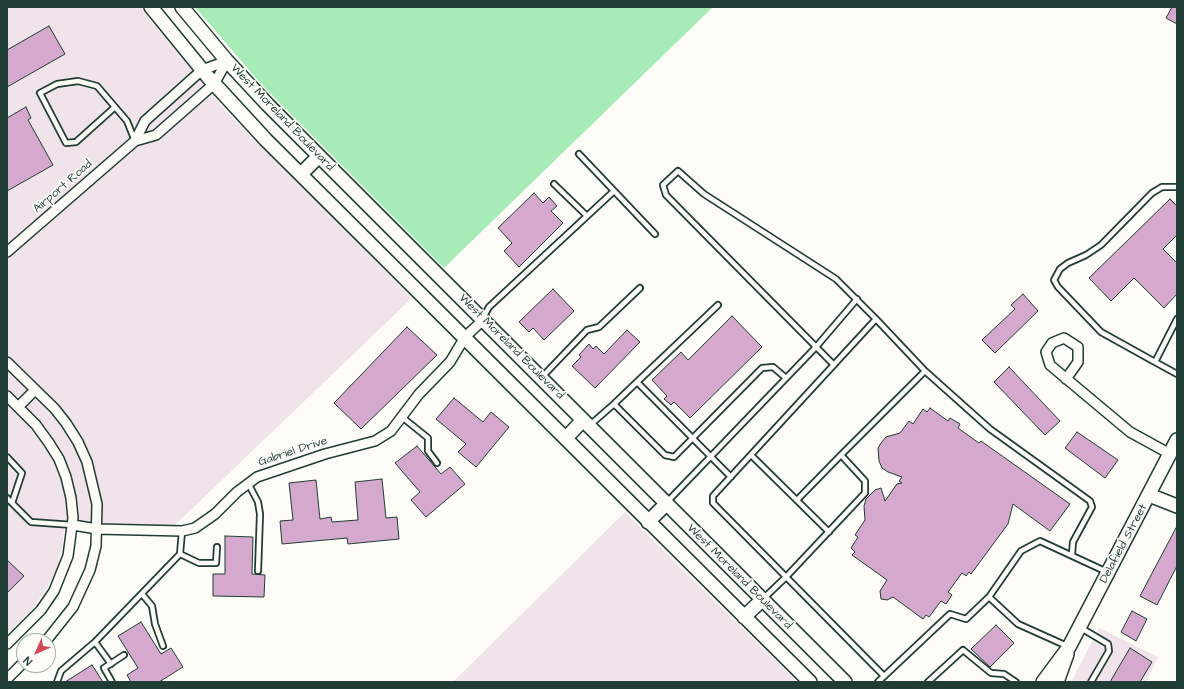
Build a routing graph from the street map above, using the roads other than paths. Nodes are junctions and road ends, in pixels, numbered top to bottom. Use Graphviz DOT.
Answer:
graph roads {
  1 [pos="151,7"];
  2 [pos="182,7"];
  3 [pos="227,60"];
  4 [pos="202,70"];
  5 [pos="214,84"];
  6 [pos="115,107"];
  7 [pos="135,141"];
  8 [pos="578,154"];
  9 [pos="319,156"];
  10 [pos="301,174"];
  11 [pos="554,184"];
  12 [pos="1177,187"];
  13 [pos="614,191"];
  14 [pos="587,216"];
  15 [pos="655,234"];
  16 [pos="7,252"];
  17 [pos="640,288"];
  18 [pos="856,299"];
  19 [pos="718,305"];
  20 [pos="876,319"];
  21 [pos="1177,319"];
  22 [pos="483,320"];
  23 [pos="465,337"];
  24 [pos="816,347"];
  25 [pos="7,362"];
  26 [pos="1155,362"];
  27 [pos="834,365"];
  28 [pos="926,371"];
  29 [pos="1177,374"];
  30 [pos="541,378"];
  31 [pos="786,378"];
  32 [pos="1066,379"];
  33 [pos="637,382"];
  34 [pos="35,390"];
  35 [pos="7,396"];
  36 [pos="614,404"];
  37 [pos="18,407"];
  38 [pos="402,417"];
  39 [pos="586,423"];
  40 [pos="566,438"];
  41 [pos="692,439"];
  42 [pos="1177,440"];
  43 [pos="1170,454"];
  44 [pos="751,455"];
  45 [pos="841,455"];
  46 [pos="7,457"];
  47 [pos="710,457"];
  48 [pos="437,463"];
  49 [pos="731,477"];
  50 [pos="248,484"];
  51 [pos="1149,495"];
  52 [pos="7,498"];
  53 [pos="797,500"];
  54 [pos="12,503"];
  55 [pos="666,504"];
  56 [pos="1177,506"];
  57 [pos="648,522"];
  58 [pos="73,526"];
  59 [pos="97,529"];
  60 [pos="182,531"];
  61 [pos="829,532"];
  62 [pos="216,547"];
  63 [pos="180,554"];
  64 [pos="1072,554"];
  65 [pos="258,571"];
  66 [pos="1108,573"];
  67 [pos="786,577"];
  68 [pos="142,594"];
  69 [pos="989,597"];
  70 [pos="762,600"];
  71 [pos="744,617"];
  72 [pos="1080,627"];
  73 [pos="53,633"];
  74 [pos="95,642"];
  75 [pos="7,644"];
  76 [pos="163,646"];
  77 [pos="1069,647"];
  78 [pos="124,655"];
  79 [pos="111,664"];
  80 [pos="16,670"];
  81 [pos="884,676"];
  82 [pos="7,679"];
  83 [pos="57,682"];
  84 [pos="112,682"];
  85 [pos="810,682"];
  86 [pos="845,682"];
  87 [pos="878,682"];
  88 [pos="928,682"];
  89 [pos="1016,682"];
  90 [pos="1043,682"];
  91 [pos="1057,682"];
  92 [pos="1091,682"];
  1 -- 4 [label="street, West Moreland Boulevard"];
  2 -- 3 [label="street, West Moreland Boulevard"];
  3 -- 4 [label="street, Airport Road"];
  3 -- 5 [label="street, Airport Road"];
  3 -- 9 [label="street, West Moreland Boulevard"];
  4 -- 5 [label="street, West Moreland Boulevard"];
  4 -- 7 [label="street, Airport Road"];
  5 -- 7 [label="street, Airport Road"];
  5 -- 10 [label="street, West Moreland Boulevard"];
  6 -- 6 [label="lane"];
  6 -- 7 [label="lane"];
  7 -- 16 [label="street, Airport Road"];
  8 -- 13 [label="lane"];
  9 -- 10 [label="street"];
  9 -- 22 [label="street, West Moreland Boulevard"];
  10 -- 23 [label="street, West Moreland Boulevard"];
  11 -- 14 [label="lane"];
  12 -- 26 [label="lane"];
  13 -- 14 [label="lane"];
  13 -- 15 [label="lane"];
  14 -- 22 [label="lane"];
  17 -- 30 [label="lane"];
  18 -- 20 [label="lane"];
  18 -- 24 [label="lane"];
  18 -- 24 [label="lane"];
  19 -- 33 [label="lane"];
  20 -- 27 [label="lane"];
  20 -- 28 [label="lane"];
  21 -- 26 [label="lane"];
  22 -- 23 [label="street, Gabriel Drive"];
  22 -- 30 [label="street, West Moreland Boulevard"];
  23 -- 38 [label="street, Gabriel Drive"];
  23 -- 40 [label="street, West Moreland Boulevard"];
  24 -- 27 [label="lane"];
  24 -- 31 [label="lane"];
  25 -- 34 [label="street"];
  26 -- 29 [label="lane"];
  27 -- 44 [label="lane"];
  28 -- 45 [label="lane"];
  28 -- 64 [label="lane"];
  30 -- 39 [label="street, West Moreland Boulevard"];
  31 -- 41 [label="lane"];
  31 -- 47 [label="lane"];
  32 -- 43 [label="street"];
  33 -- 36 [label="lane"];
  33 -- 41 [label="lane"];
  34 -- 37 [label="street"];
  34 -- 59 [label="street"];
  35 -- 37 [label="street"];
  36 -- 39 [label="lane"];
  36 -- 41 [label="lane"];
  37 -- 58 [label="street"];
  38 -- 48 [label="lane"];
  38 -- 50 [label="street, Gabriel Drive"];
  39 -- 40 [label="street"];
  39 -- 55 [label="street, West Moreland Boulevard"];
  40 -- 57 [label="street, West Moreland Boulevard"];
  41 -- 47 [label="lane"];
  42 -- 43 [label="street, Delafield Street"];
  43 -- 51 [label="street, Delafield Street"];
  44 -- 49 [label="lane"];
  44 -- 53 [label="lane"];
  45 -- 53 [label="lane"];
  45 -- 61 [label="lane"];
  46 -- 54 [label="lane"];
  47 -- 49 [label="lane"];
  47 -- 55 [label="lane"];
  49 -- 67 [label="lane"];
  50 -- 60 [label="street, Gabriel Drive"];
  50 -- 65 [label="lane"];
  51 -- 56 [label="street"];
  51 -- 66 [label="street, Delafield Street"];
  52 -- 54 [label="lane"];
  53 -- 61 [label="lane"];
  54 -- 58 [label="lane"];
  55 -- 57 [label="street"];
  55 -- 70 [label="street, West Moreland Boulevard"];
  57 -- 71 [label="street, West Moreland Boulevard"];
  58 -- 59 [label="street, Gabriel Drive"];
  58 -- 75 [label="street"];
  59 -- 60 [label="street, Gabriel Drive"];
  59 -- 73 [label="street"];
  60 -- 63 [label="lane"];
  61 -- 67 [label="lane"];
  62 -- 63 [label="lane"];
  63 -- 68 [label="lane"];
  64 -- 66 [label="lane"];
  64 -- 69 [label="lane"];
  66 -- 72 [label="street, Delafield Street"];
  67 -- 70 [label="lane"];
  67 -- 81 [label="lane"];
  68 -- 74 [label="lane"];
  68 -- 76 [label="lane"];
  69 -- 77 [label="lane"];
  69 -- 81 [label="lane"];
  70 -- 71 [label="street"];
  70 -- 86 [label="street, West Moreland Boulevard"];
  71 -- 85 [label="street, West Moreland Boulevard"];
  72 -- 77 [label="street, Delafield Street"];
  72 -- 92 [label="lane"];
  74 -- 79 [label="lane"];
  74 -- 83 [label="lane"];
  77 -- 90 [label="street, Delafield Street"];
  77 -- 91 [label="street, Delafield Street"];
  78 -- 79 [label="lane"];
  79 -- 84 [label="lane"];
  80 -- 82 [label="street"];
  81 -- 87 [label="lane"];
  88 -- 89 [label="lane"];
}
